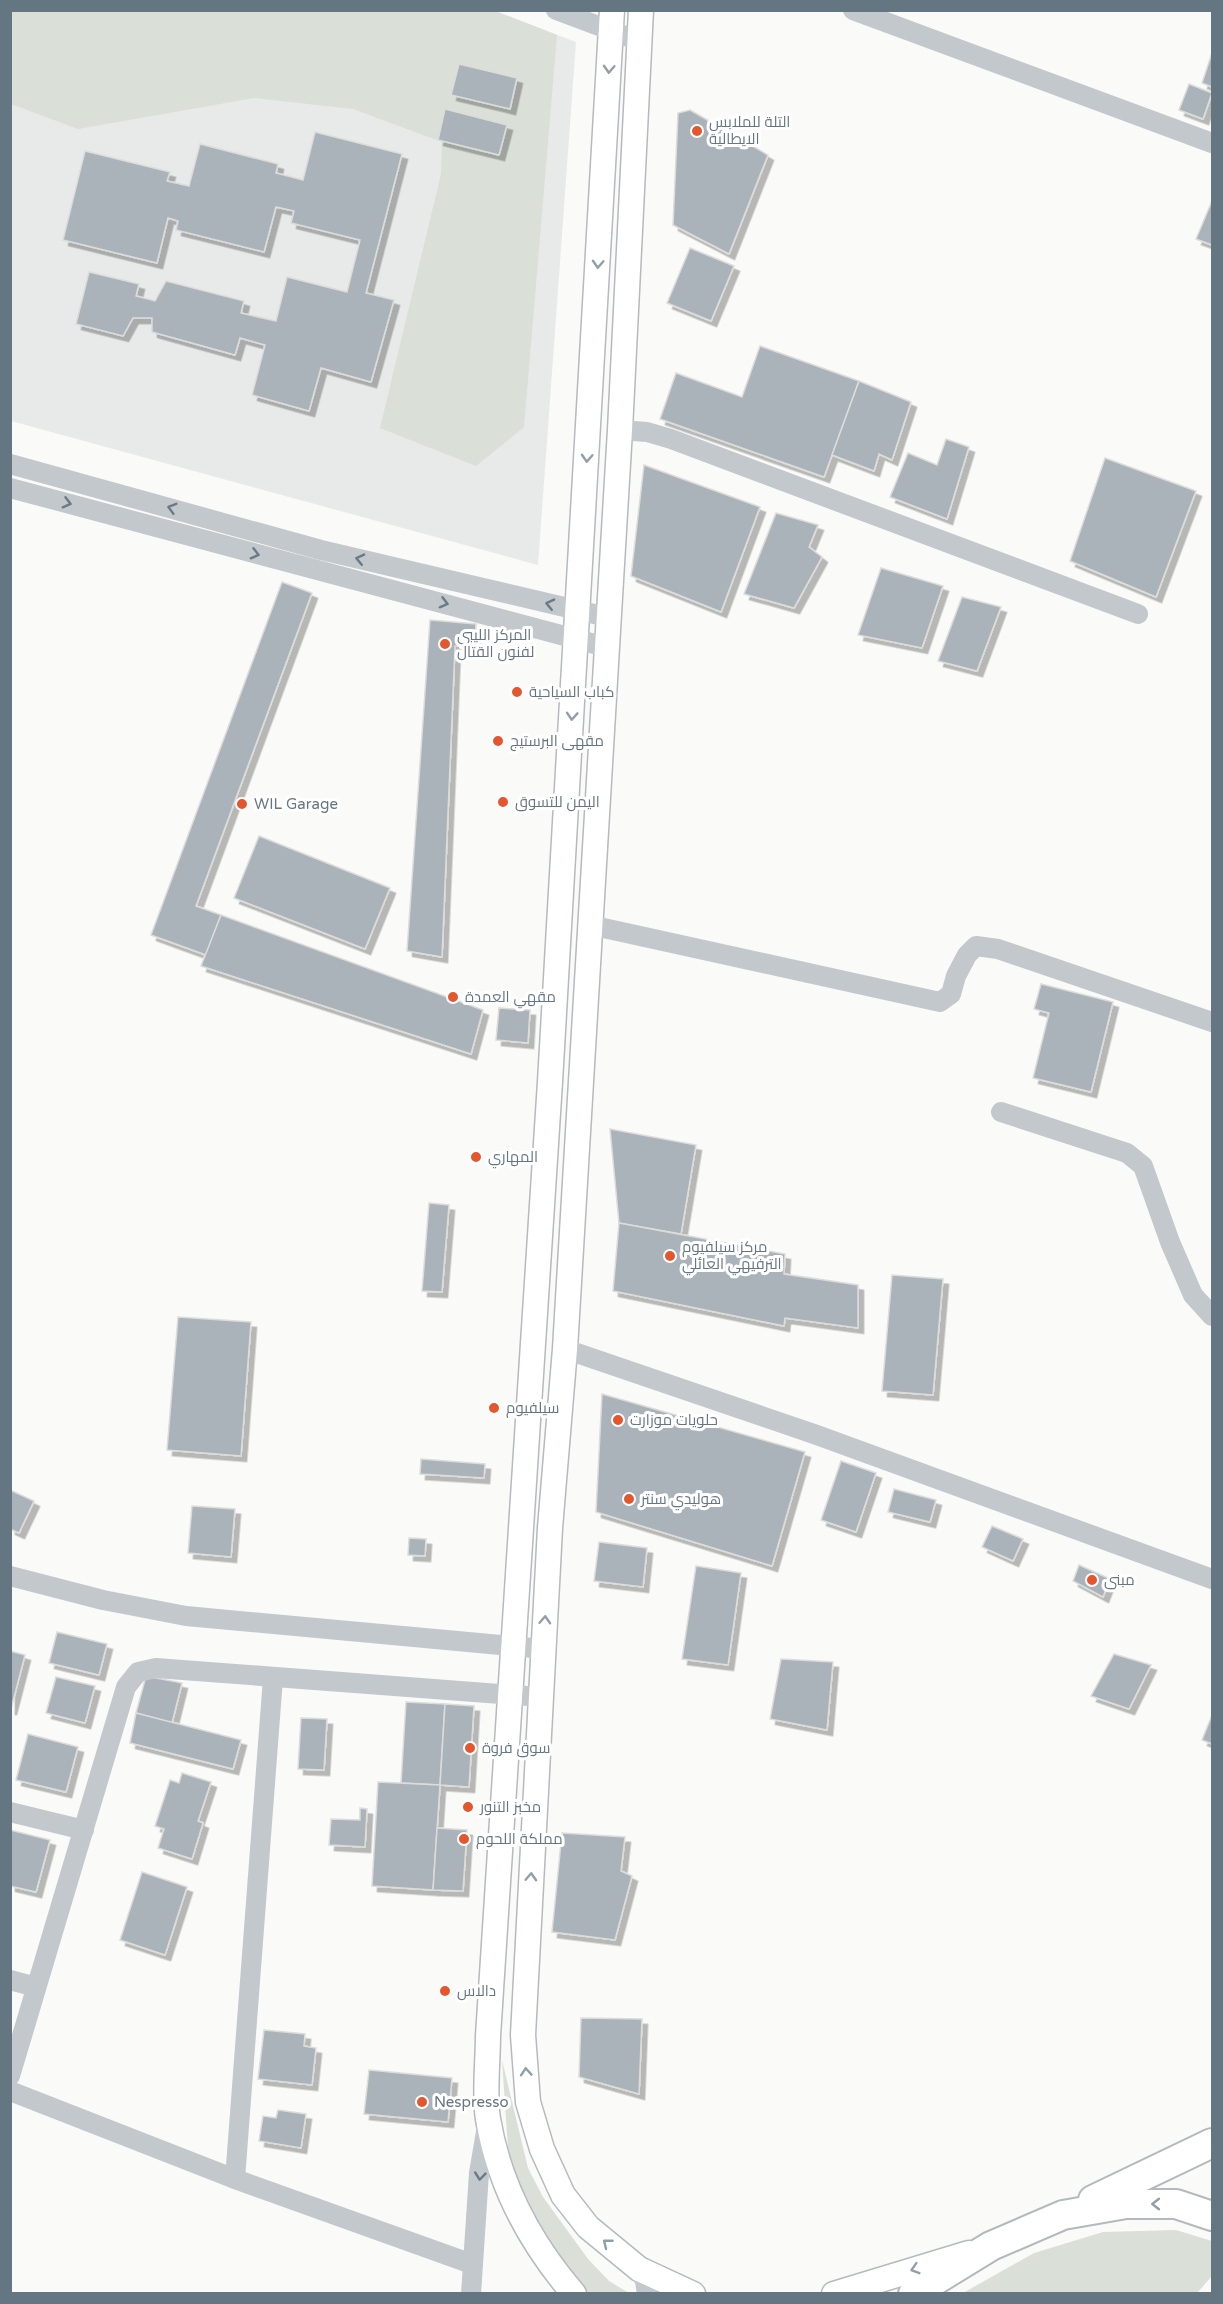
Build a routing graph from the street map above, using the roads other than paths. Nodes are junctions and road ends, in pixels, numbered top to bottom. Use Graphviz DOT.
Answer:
graph roads {
  1 [pos="556,10"];
  2 [pos="854,10"];
  3 [pos="640,11"];
  4 [pos="611,21"];
  5 [pos="639,41"];
  6 [pos="1212,143"];
  7 [pos="620,430"];
  8 [pos="10,464"];
  9 [pos="10,488"];
  10 [pos="321,550"];
  11 [pos="315,570"];
  12 [pos="578,610"];
  13 [pos="1138,614"];
  14 [pos="607,617"];
  15 [pos="576,638"];
  16 [pos="606,647"];
  17 [pos="590,924"];
  18 [pos="1212,1022"];
  19 [pos="1001,1112"];
  20 [pos="1212,1316"];
  21 [pos="565,1349"];
  22 [pos="10,1576"];
  23 [pos="1212,1579"];
  24 [pos="514,1647"];
  25 [pos="544,1649"];
  26 [pos="273,1678"];
  27 [pos="511,1696"];
  28 [pos="541,1698"];
  29 [pos="10,1812"];
  30 [pos="84,1830"];
  31 [pos="10,1980"];
  32 [pos="36,1987"];
  33 [pos="10,2076"];
  34 [pos="10,2091"];
  35 [pos="488,2118"];
  36 [pos="1212,2143"];
  37 [pos="235,2179"];
  38 [pos="1063,2215"];
  39 [pos="1212,2216"];
  40 [pos="991,2246"];
  41 [pos="472,2264"];
  42 [pos="639,2269"];
  43 [pos="471,2294"];
  44 [pos="574,2294"];
  45 [pos="647,2294"];
  46 [pos="693,2294"];
  47 [pos="834,2294"];
  48 [pos="913,2294"];
  1 -- 4 [label="street"];
  2 -- 6 [label="street"];
  3 -- 5 [label="main road"];
  4 -- 5 [label="street"];
  4 -- 12 [label="main road, one-way"];
  5 -- 7 [label="main road"];
  7 -- 13 [label="street"];
  7 -- 14 [label="main road"];
  10 -- 8 [label="street, one-way"];
  9 -- 11 [label="street, one-way"];
  10 -- 11 [label="street"];
  12 -- 10 [label="street, one-way"];
  11 -- 15 [label="street, one-way"];
  12 -- 14 [label="street"];
  12 -- 15 [label="main road"];
  14 -- 16 [label="main road"];
  15 -- 16 [label="street"];
  15 -- 24 [label="main road, one-way"];
  16 -- 17 [label="main road"];
  17 -- 18 [label="street"];
  17 -- 21 [label="main road"];
  19 -- 20 [label="street"];
  21 -- 23 [label="street"];
  25 -- 21 [label="main road, one-way"];
  22 -- 24 [label="street"];
  24 -- 25 [label="street"];
  24 -- 27 [label="main road"];
  25 -- 28 [label="main road"];
  26 -- 27 [label="street"];
  26 -- 30 [label="street"];
  26 -- 37 [label="street"];
  27 -- 28 [label="street"];
  27 -- 35 [label="main road"];
  42 -- 28 [label="main road, one-way"];
  29 -- 30 [label="street"];
  30 -- 32 [label="street"];
  31 -- 32 [label="street"];
  32 -- 33 [label="street"];
  34 -- 37 [label="street"];
  35 -- 41 [label="street, one-way"];
  35 -- 44 [label="main road"];
  36 -- 38 [label="highway"];
  37 -- 41 [label="street"];
  39 -- 38 [label="highway, one-way"];
  38 -- 40 [label="highway"];
  40 -- 47 [label="main road, one-way"];
  40 -- 48 [label="highway"];
  41 -- 43 [label="street"];
  42 -- 45 [label="street"];
  42 -- 46 [label="main road"];
}
